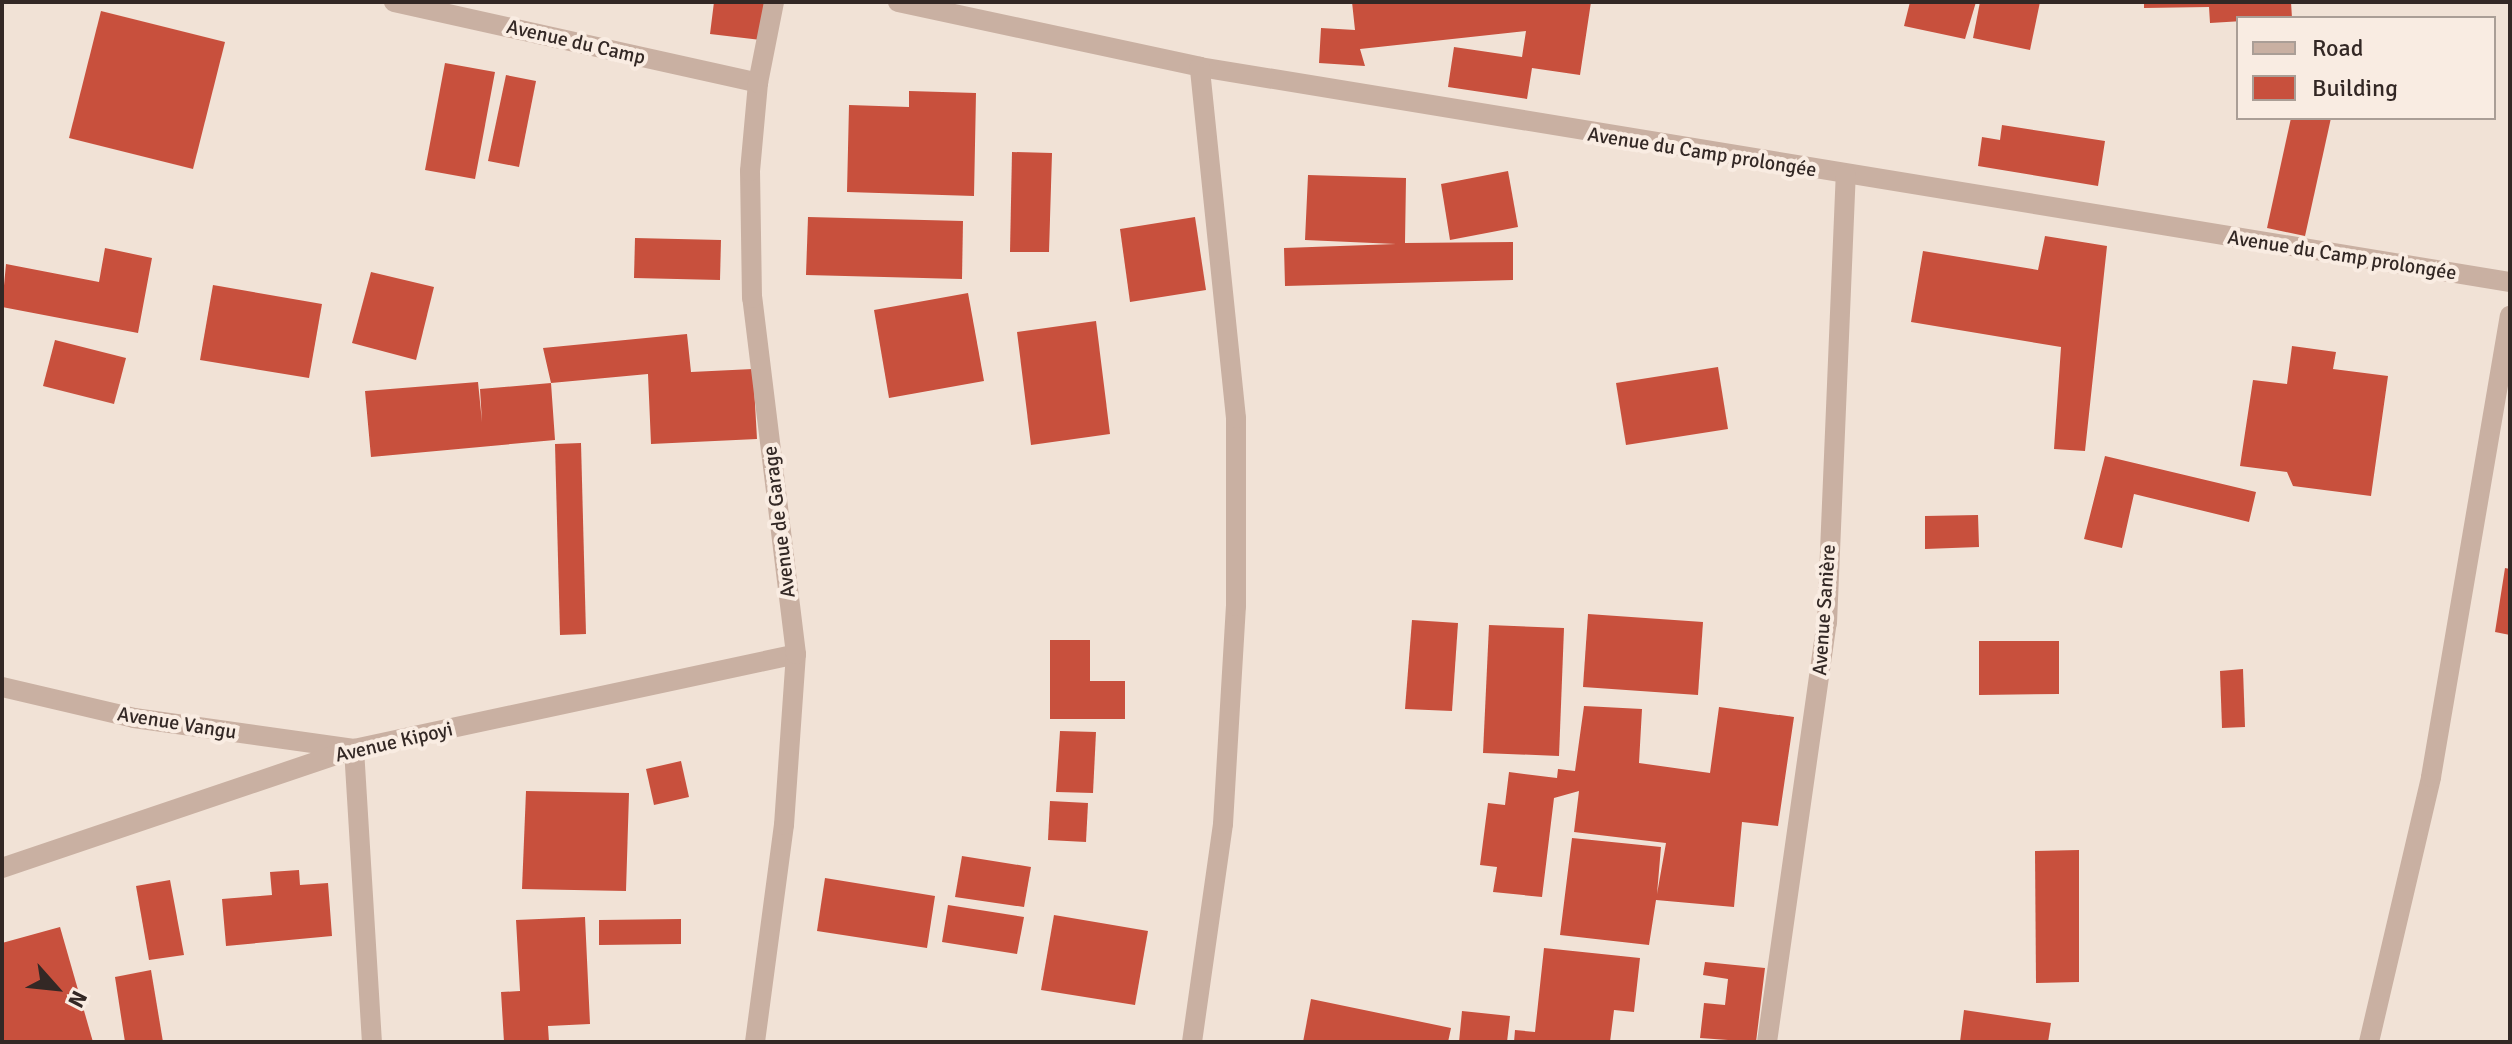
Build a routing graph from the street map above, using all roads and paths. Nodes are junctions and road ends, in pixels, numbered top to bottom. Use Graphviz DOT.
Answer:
graph roads {
  1 [pos="394,2"];
  2 [pos="774,2"];
  3 [pos="898,2"];
  4 [pos="1200,67"];
  5 [pos="758,83"];
  6 [pos="1846,175"];
  7 [pos="2510,282"];
  8 [pos="2510,316"];
  9 [pos="796,654"];
  10 [pos="2,687"];
  11 [pos="354,749"];
  12 [pos="2,868"];
  13 [pos="372,1042"];
  14 [pos="755,1042"];
  15 [pos="1192,1042"];
  16 [pos="1767,1042"];
  17 [pos="2369,1042"];
  1 -- 5 [label="street, Avenue du Camp"];
  2 -- 5 [label="street, Avenue de Garage"];
  3 -- 4 [label="street, Avenue du Camp prolongée"];
  4 -- 6 [label="street, Avenue du Camp prolongée"];
  4 -- 15 [label="street"];
  5 -- 9 [label="street, Avenue de Garage"];
  6 -- 7 [label="street, Avenue du Camp prolongée"];
  6 -- 16 [label="street, Avenue Sanière"];
  8 -- 17 [label="street"];
  9 -- 11 [label="street, Avenue Kipoyi"];
  9 -- 14 [label="street, Avenue de Garage"];
  10 -- 11 [label="street, Avenue Vangu"];
  11 -- 12 [label="street, Avenue Kipoyi"];
  11 -- 13 [label="street"];
}
